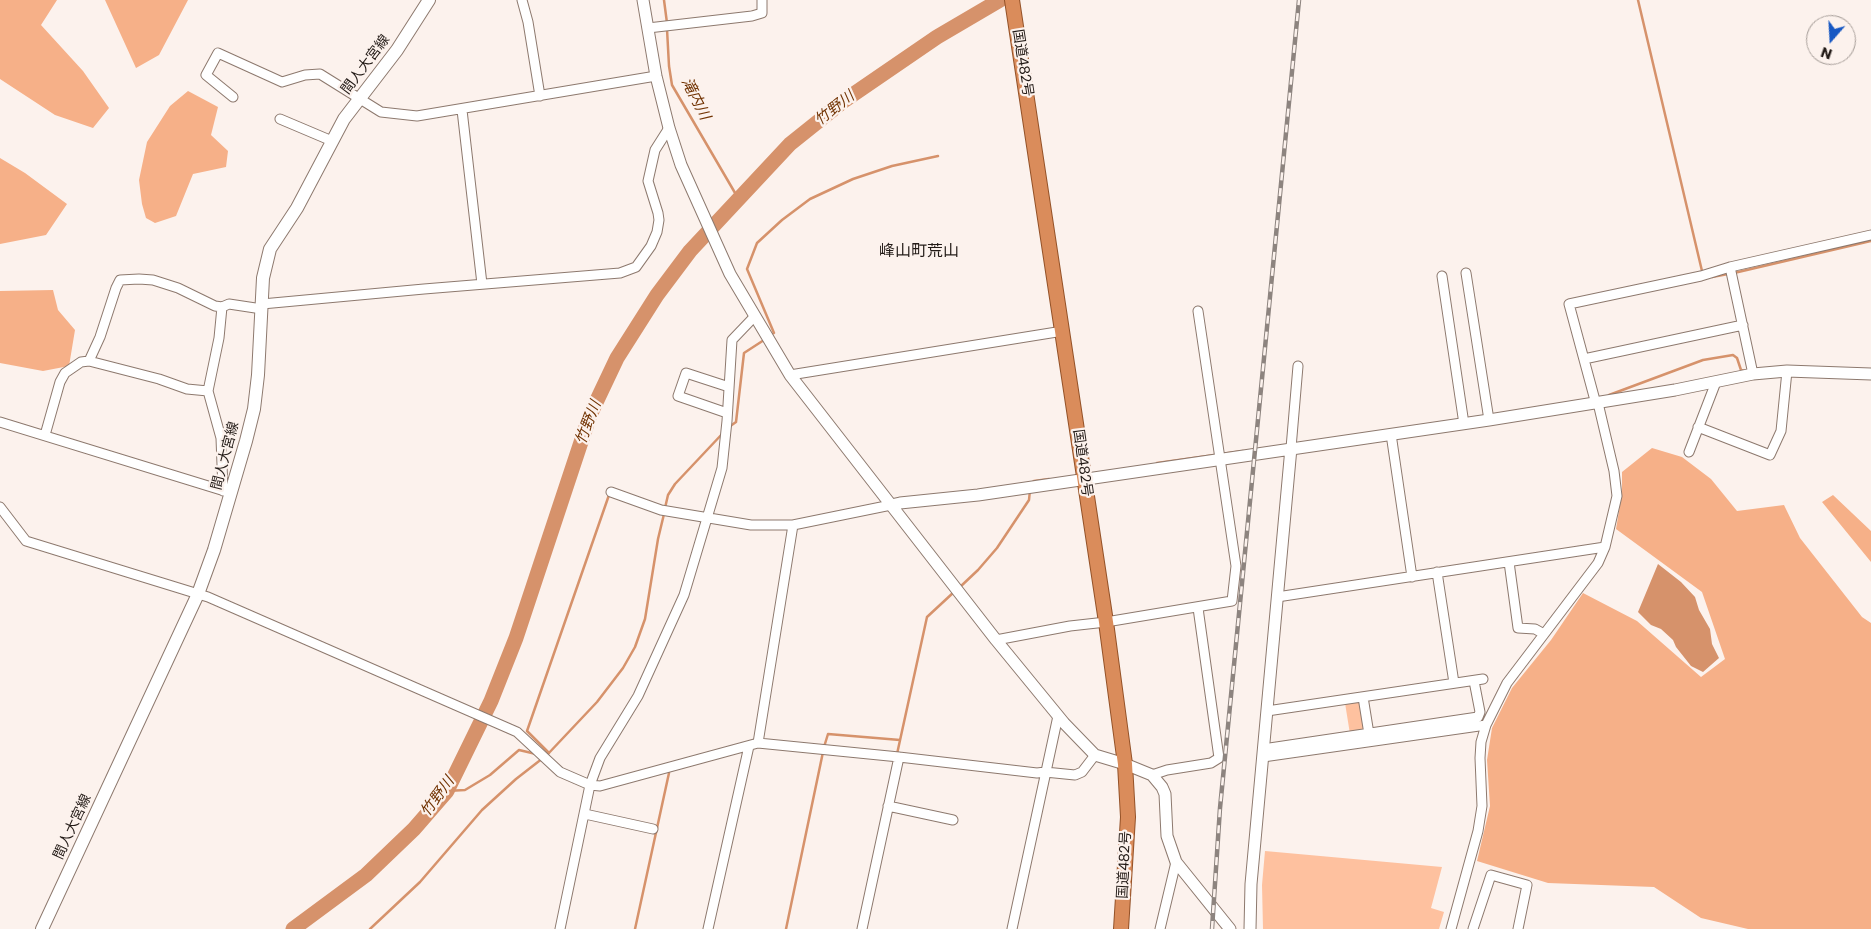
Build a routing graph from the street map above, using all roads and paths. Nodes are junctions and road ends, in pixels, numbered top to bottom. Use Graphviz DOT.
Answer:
graph roads {
  1 [pos="429,0"];
  2 [pos="522,0"];
  3 [pos="643,0"];
  4 [pos="762,0"];
  5 [pos="1012,0"];
  6 [pos="648,28"];
  7 [pos="656,76"];
  8 [pos="233,96"];
  9 [pos="540,96"];
  10 [pos="358,98"];
  11 [pos="462,110"];
  12 [pos="280,119"];
  13 [pos="669,128"];
  14 [pos="332,141"];
  15 [pos="1871,235"];
  16 [pos="1730,267"];
  17 [pos="1466,273"];
  18 [pos="1442,276"];
  19 [pos="482,284"];
  20 [pos="262,306"];
  21 [pos="222,307"];
  22 [pos="1198,312"];
  23 [pos="754,317"];
  24 [pos="1743,325"];
  25 [pos="1063,331"];
  26 [pos="1584,359"];
  27 [pos="89,361"];
  28 [pos="1298,366"];
  29 [pos="1787,371"];
  30 [pos="1753,374"];
  31 [pos="1871,374"];
  32 [pos="790,375"];
  33 [pos="1716,382"];
  34 [pos="729,387"];
  35 [pos="208,391"];
  36 [pos="1597,403"];
  37 [pos="728,413"];
  38 [pos="1489,420"];
  39 [pos="0,422"];
  40 [pos="1464,424"];
  41 [pos="1698,427"];
  42 [pos="1391,434"];
  43 [pos="45,435"];
  44 [pos="1291,448"];
  45 [pos="1688,452"];
  46 [pos="1220,458"];
  47 [pos="1084,479"];
  48 [pos="227,492"];
  49 [pos="611,492"];
  50 [pos="891,505"];
  51 [pos="0,508"];
  52 [pos="708,519"];
  53 [pos="793,525"];
  54 [pos="1605,547"];
  55 [pos="1509,562"];
  56 [pos="1437,572"];
  57 [pos="1412,576"];
  58 [pos="198,594"];
  59 [pos="1277,596"];
  60 [pos="1198,608"];
  61 [pos="1106,622"];
  62 [pos="1544,634"];
  63 [pos="996,640"];
  64 [pos="1454,683"];
  65 [pos="1363,697"];
  66 [pos="1267,712"];
  67 [pos="1058,716"];
  68 [pos="1486,725"];
  69 [pos="1369,734"];
  70 [pos="758,743"];
  71 [pos="749,746"];
  72 [pos="1263,753"];
  73 [pos="1095,755"];
  74 [pos="899,756"];
  75 [pos="1125,764"];
  76 [pos="1045,772"];
  77 [pos="1152,775"];
  78 [pos="590,785"];
  79 [pos="888,806"];
  80 [pos="585,814"];
  81 [pos="953,820"];
  82 [pos="654,829"];
  83 [pos="1176,862"];
  84 [pos="42,929"];
  85 [pos="560,929"];
  86 [pos="708,929"];
  87 [pos="862,929"];
  88 [pos="1012,929"];
  89 [pos="1122,929"];
  90 [pos="1160,929"];
  91 [pos="1230,929"];
  92 [pos="1250,929"];
  93 [pos="1451,929"];
  94 [pos="1473,929"];
  95 [pos="1518,929"];
  1 -- 10 [label="main road, 間人大宮線"];
  2 -- 9 [label="street"];
  3 -- 6 [label="street"];
  4 -- 6 [label="street"];
  5 -- 25 [label="highway, 国道482号"];
  6 -- 7 [label="street"];
  7 -- 9 [label="street"];
  7 -- 13 [label="street"];
  8 -- 10 [label="street"];
  9 -- 11 [label="street"];
  10 -- 11 [label="street"];
  10 -- 14 [label="main road, 間人大宮線"];
  11 -- 19 [label="street"];
  12 -- 14 [label="street"];
  13 -- 19 [label="street"];
  13 -- 23 [label="street"];
  14 -- 20 [label="main road, 間人大宮線"];
  15 -- 16 [label="street"];
  16 -- 24 [label="street"];
  16 -- 26 [label="street"];
  17 -- 38 [label="street"];
  18 -- 40 [label="street"];
  19 -- 20 [label="street"];
  20 -- 21 [label="street"];
  20 -- 48 [label="main road, 間人大宮線"];
  21 -- 27 [label="street"];
  21 -- 35 [label="street"];
  22 -- 46 [label="street"];
  23 -- 32 [label="street"];
  23 -- 34 [label="street"];
  24 -- 26 [label="street"];
  24 -- 30 [label="street"];
  25 -- 32 [label="street"];
  25 -- 47 [label="highway, 国道482号"];
  26 -- 36 [label="street"];
  27 -- 35 [label="street"];
  27 -- 43 [label="street"];
  28 -- 44 [label="street"];
  29 -- 30 [label="street"];
  29 -- 31 [label="street"];
  29 -- 41 [label="street"];
  30 -- 33 [label="street"];
  32 -- 50 [label="street"];
  33 -- 36 [label="street"];
  33 -- 41 [label="street"];
  34 -- 37 [label="street"];
  34 -- 37 [label="street"];
  35 -- 48 [label="street"];
  36 -- 38 [label="street"];
  36 -- 54 [label="street"];
  37 -- 52 [label="street"];
  38 -- 40 [label="street"];
  39 -- 43 [label="street"];
  40 -- 42 [label="street"];
  41 -- 45 [label="street"];
  42 -- 44 [label="street"];
  42 -- 57 [label="street"];
  43 -- 48 [label="street"];
  44 -- 46 [label="street"];
  44 -- 59 [label="street"];
  46 -- 47 [label="street"];
  46 -- 60 [label="street"];
  47 -- 50 [label="street"];
  47 -- 61 [label="highway, 国道482号"];
  48 -- 58 [label="main road, 間人大宮線"];
  49 -- 52 [label="street"];
  50 -- 53 [label="street"];
  50 -- 63 [label="street"];
  51 -- 58 [label="street"];
  52 -- 53 [label="street"];
  52 -- 78 [label="street"];
  53 -- 70 [label="street"];
  54 -- 55 [label="street"];
  54 -- 62 [label="street"];
  55 -- 56 [label="street"];
  55 -- 62 [label="street"];
  56 -- 57 [label="street"];
  56 -- 64 [label="street"];
  57 -- 59 [label="street"];
  58 -- 78 [label="street"];
  58 -- 84 [label="main road, 間人大宮線"];
  59 -- 66 [label="street"];
  60 -- 61 [label="street"];
  60 -- 77 [label="street"];
  61 -- 63 [label="street"];
  61 -- 75 [label="highway, 国道482号"];
  62 -- 68 [label="street"];
  63 -- 67 [label="street"];
  64 -- 65 [label="street"];
  64 -- 69 [label="street"];
  65 -- 66 [label="street"];
  65 -- 69 [label="street"];
  66 -- 72 [label="street"];
  67 -- 73 [label="street"];
  67 -- 76 [label="street"];
  68 -- 72 [label="street"];
  68 -- 93 [label="street"];
  69 -- 72 [label="street"];
  70 -- 71 [label="street"];
  70 -- 74 [label="street"];
  71 -- 78 [label="street"];
  71 -- 86 [label="street"];
  72 -- 92 [label="street"];
  73 -- 75 [label="street"];
  73 -- 76 [label="street"];
  74 -- 76 [label="street"];
  74 -- 79 [label="street"];
  75 -- 77 [label="street"];
  75 -- 89 [label="highway, 国道482号"];
  76 -- 88 [label="street"];
  77 -- 83 [label="street"];
  78 -- 80 [label="street"];
  79 -- 81 [label="street"];
  79 -- 87 [label="street"];
  80 -- 82 [label="street"];
  80 -- 85 [label="street"];
  83 -- 90 [label="street"];
  83 -- 91 [label="street"];
  94 -- 95 [label="street"];
}
